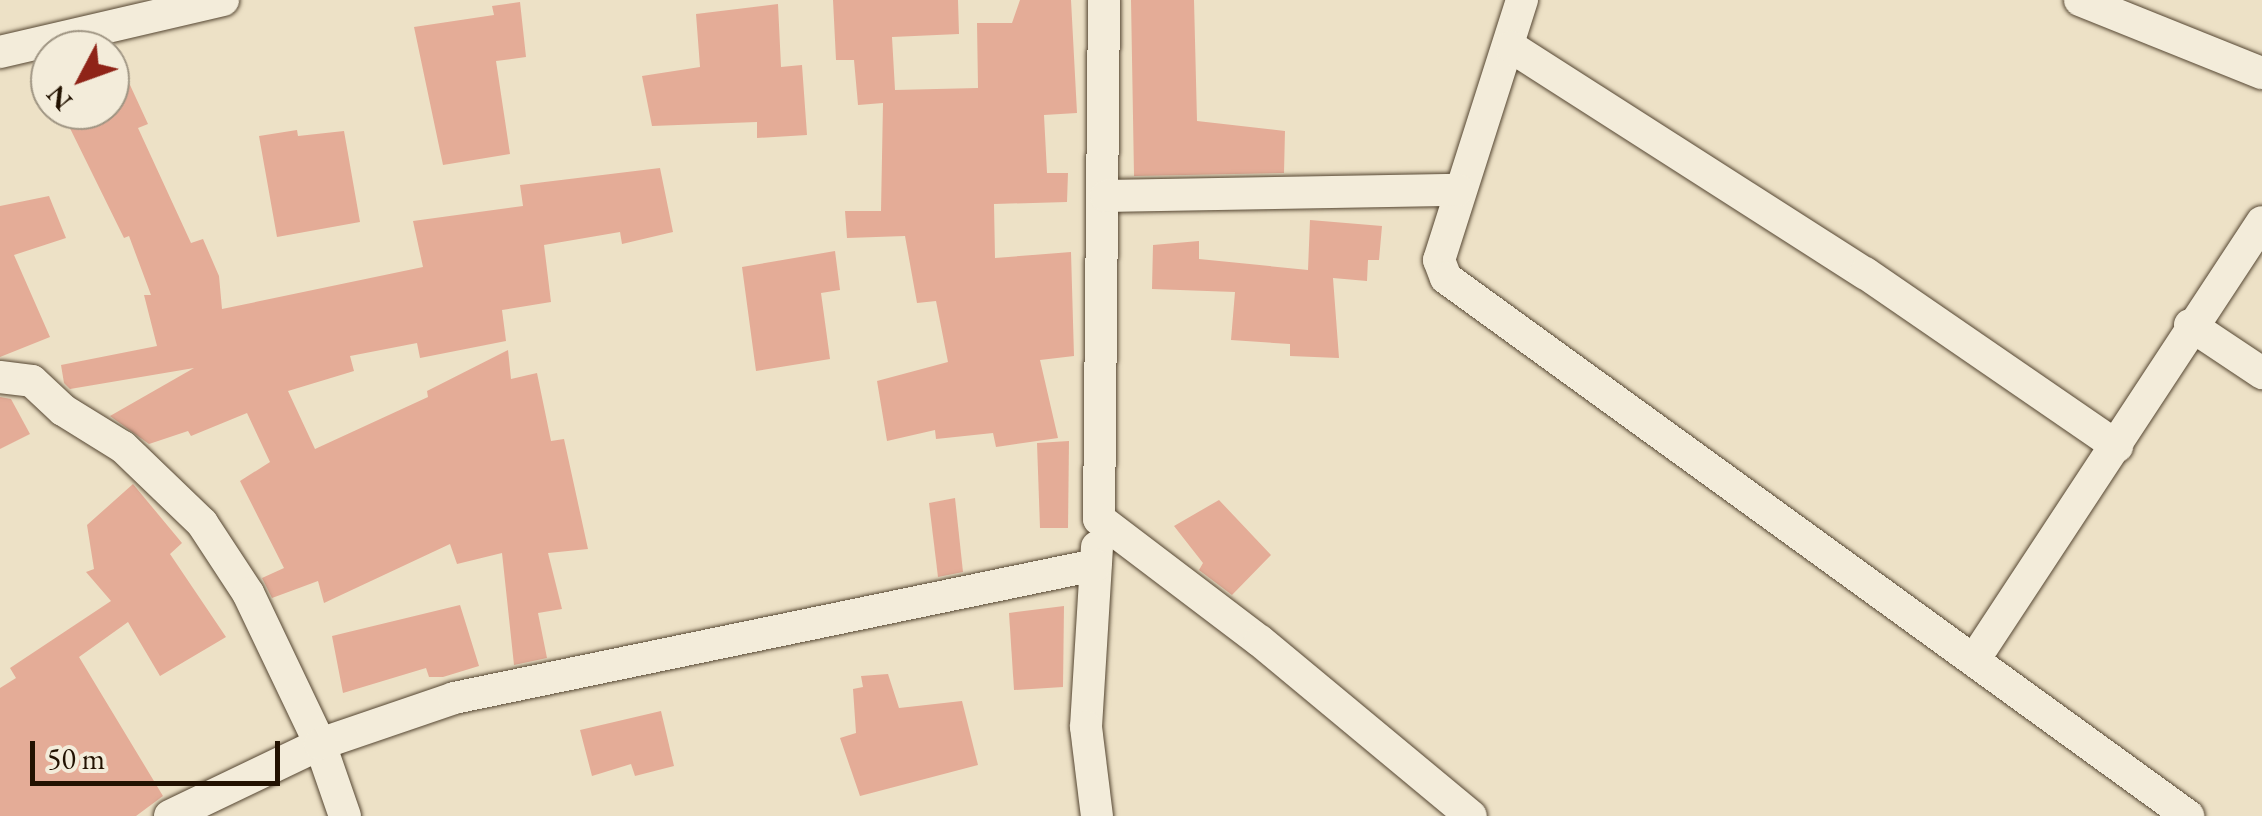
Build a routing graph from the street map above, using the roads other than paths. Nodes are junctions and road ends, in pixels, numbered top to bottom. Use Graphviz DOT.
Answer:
graph roads {
  1 [pos="224,0"];
  2 [pos="1104,0"];
  3 [pos="1522,0"];
  4 [pos="2080,0"];
  5 [pos="1512,47"];
  6 [pos="0,52"];
  7 [pos="2262,73"];
  8 [pos="1458,190"];
  9 [pos="1106,196"];
  10 [pos="2262,222"];
  11 [pos="2190,325"];
  12 [pos="2262,374"];
  13 [pos="0,378"];
  14 [pos="2117,446"];
  15 [pos="1100,520"];
  16 [pos="1095,565"];
  17 [pos="1974,660"];
  18 [pos="320,744"];
  19 [pos="170,816"];
  20 [pos="346,816"];
  21 [pos="1097,816"];
  22 [pos="1471,816"];
  23 [pos="2188,816"];
  1 -- 6 [label="street"];
  2 -- 9 [label="street"];
  3 -- 5 [label="street"];
  4 -- 7 [label="street"];
  5 -- 8 [label="street"];
  5 -- 14 [label="street"];
  8 -- 9 [label="street"];
  8 -- 17 [label="street"];
  9 -- 15 [label="street"];
  10 -- 11 [label="street"];
  11 -- 12 [label="street"];
  11 -- 14 [label="street"];
  13 -- 18 [label="street"];
  14 -- 17 [label="street"];
  15 -- 16 [label="street"];
  15 -- 22 [label="street"];
  16 -- 18 [label="street"];
  16 -- 21 [label="street"];
  17 -- 23 [label="street"];
  18 -- 19 [label="street"];
  18 -- 20 [label="street"];
}
